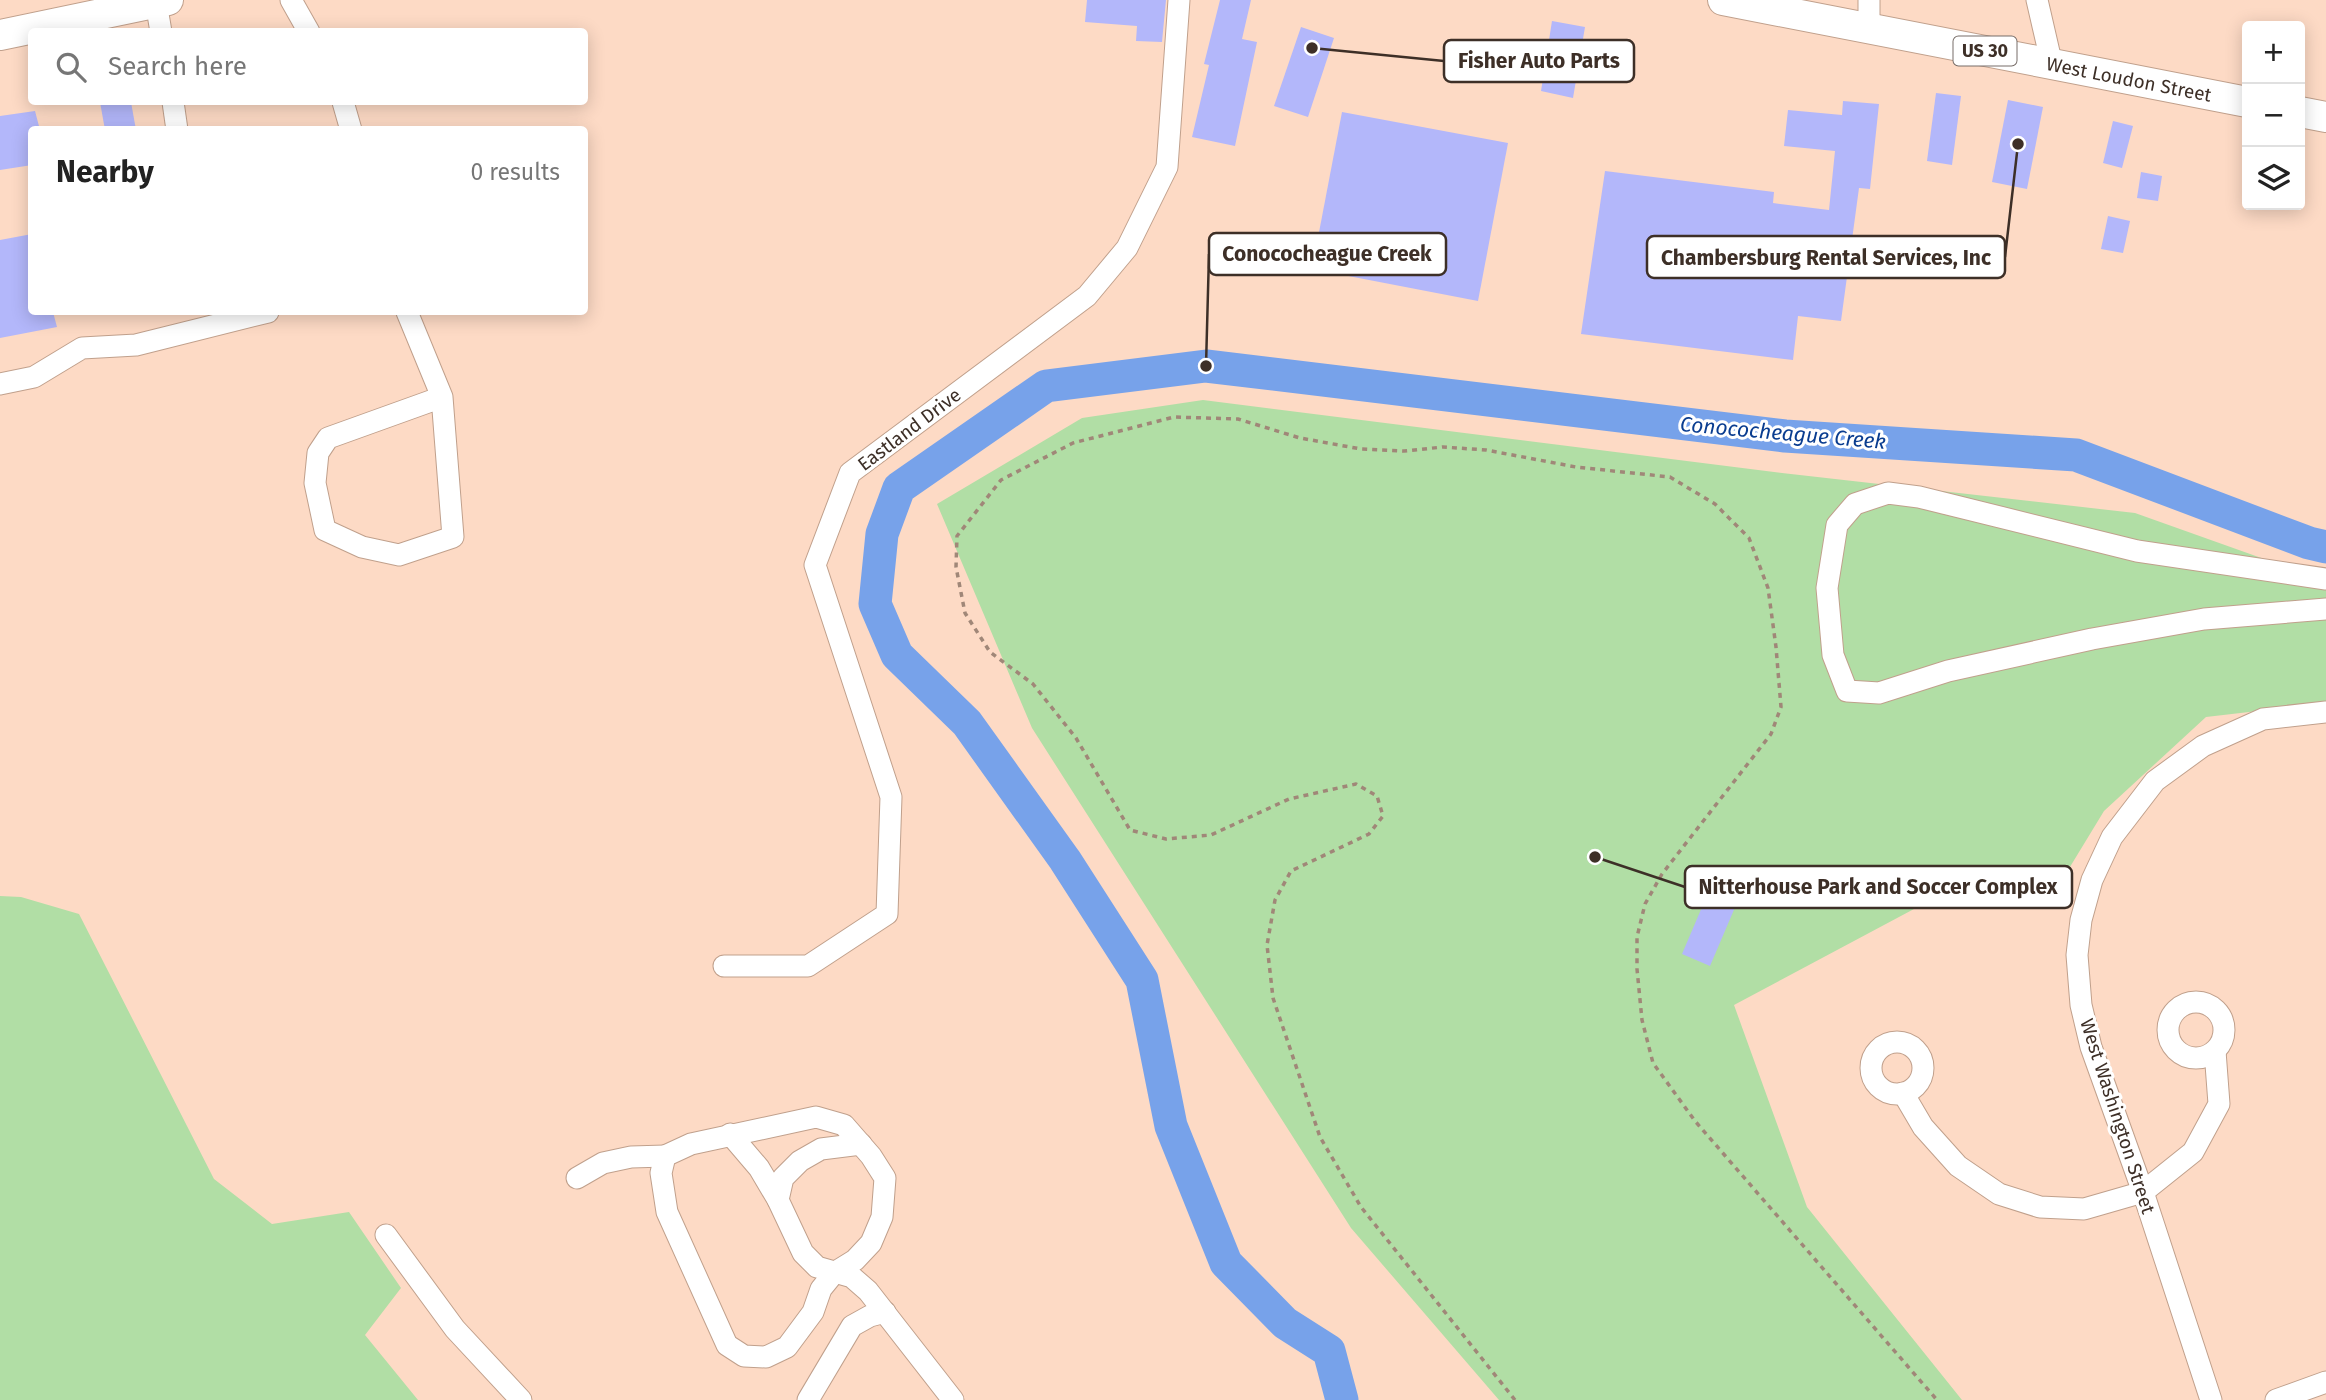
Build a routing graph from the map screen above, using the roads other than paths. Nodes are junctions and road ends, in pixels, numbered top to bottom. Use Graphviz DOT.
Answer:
graph roads {
  1 [pos="292,0"];
  2 [pos="1179,0"];
  3 [pos="1723,0"];
  4 [pos="2037,0"];
  5 [pos="162,1"];
  6 [pos="1869,14"];
  7 [pos="33,28"];
  8 [pos="161,28"];
  9 [pos="307,28"];
  10 [pos="28,29"];
  11 [pos="0,35"];
  12 [pos="2052,65"];
  13 [pos="2242,101"];
  14 [pos="173,105"];
  15 [pos="344,105"];
  16 [pos="2305,113"];
  17 [pos="2326,117"];
  18 [pos="176,126"];
  19 [pos="350,126"];
  20 [pos="256,315"];
  21 [pos="408,315"];
  22 [pos="0,384"];
  23 [pos="442,397"];
  24 [pos="2326,579"];
  25 [pos="2326,609"];
  26 [pos="2326,712"];
  27 [pos="724,965"];
  28 [pos="2215,1051"];
  29 [pos="1903,1094"];
  30 [pos="730,1134"];
  31 [pos="861,1144"];
  32 [pos="665,1156"];
  33 [pos="577,1178"];
  34 [pos="2143,1192"];
  35 [pos="778,1200"];
  36 [pos="386,1235"];
  37 [pos="834,1273"];
  38 [pos="885,1312"];
  39 [pos="2326,1382"];
  40 [pos="521,1400"];
  41 [pos="808,1400"];
  42 [pos="953,1400"];
  43 [pos="2211,1400"];
  44 [pos="2276,1400"];
  1 -- 9 [label="street"];
  2 -- 27 [label="street, Eastland Drive"];
  3 -- 6 [label="highway, West Loudon Street / US 30"];
  4 -- 12 [label="street"];
  5 -- 7 [label="highway"];
  5 -- 8 [label="street"];
  6 -- 12 [label="highway, West Loudon Street / US 30"];
  10 -- 11 [label="highway"];
  12 -- 13 [label="highway, West Loudon Street / US 30"];
  14 -- 18 [label="street"];
  15 -- 19 [label="street"];
  16 -- 17 [label="highway"];
  20 -- 22 [label="street"];
  21 -- 23 [label="street"];
  23 -- 23 [label="street"];
  24 -- 25 [label="street"];
  26 -- 34 [label="street, West Washington Street"];
  28 -- 34 [label="street"];
  29 -- 34 [label="street"];
  30 -- 31 [label="street"];
  30 -- 32 [label="street"];
  30 -- 35 [label="street"];
  31 -- 35 [label="street"];
  31 -- 37 [label="street"];
  32 -- 33 [label="street"];
  32 -- 37 [label="street"];
  34 -- 43 [label="street, West Washington Street"];
  35 -- 37 [label="street"];
  36 -- 40 [label="street"];
  37 -- 38 [label="street"];
  38 -- 41 [label="street"];
  38 -- 42 [label="street"];
  39 -- 44 [label="street"];
}
